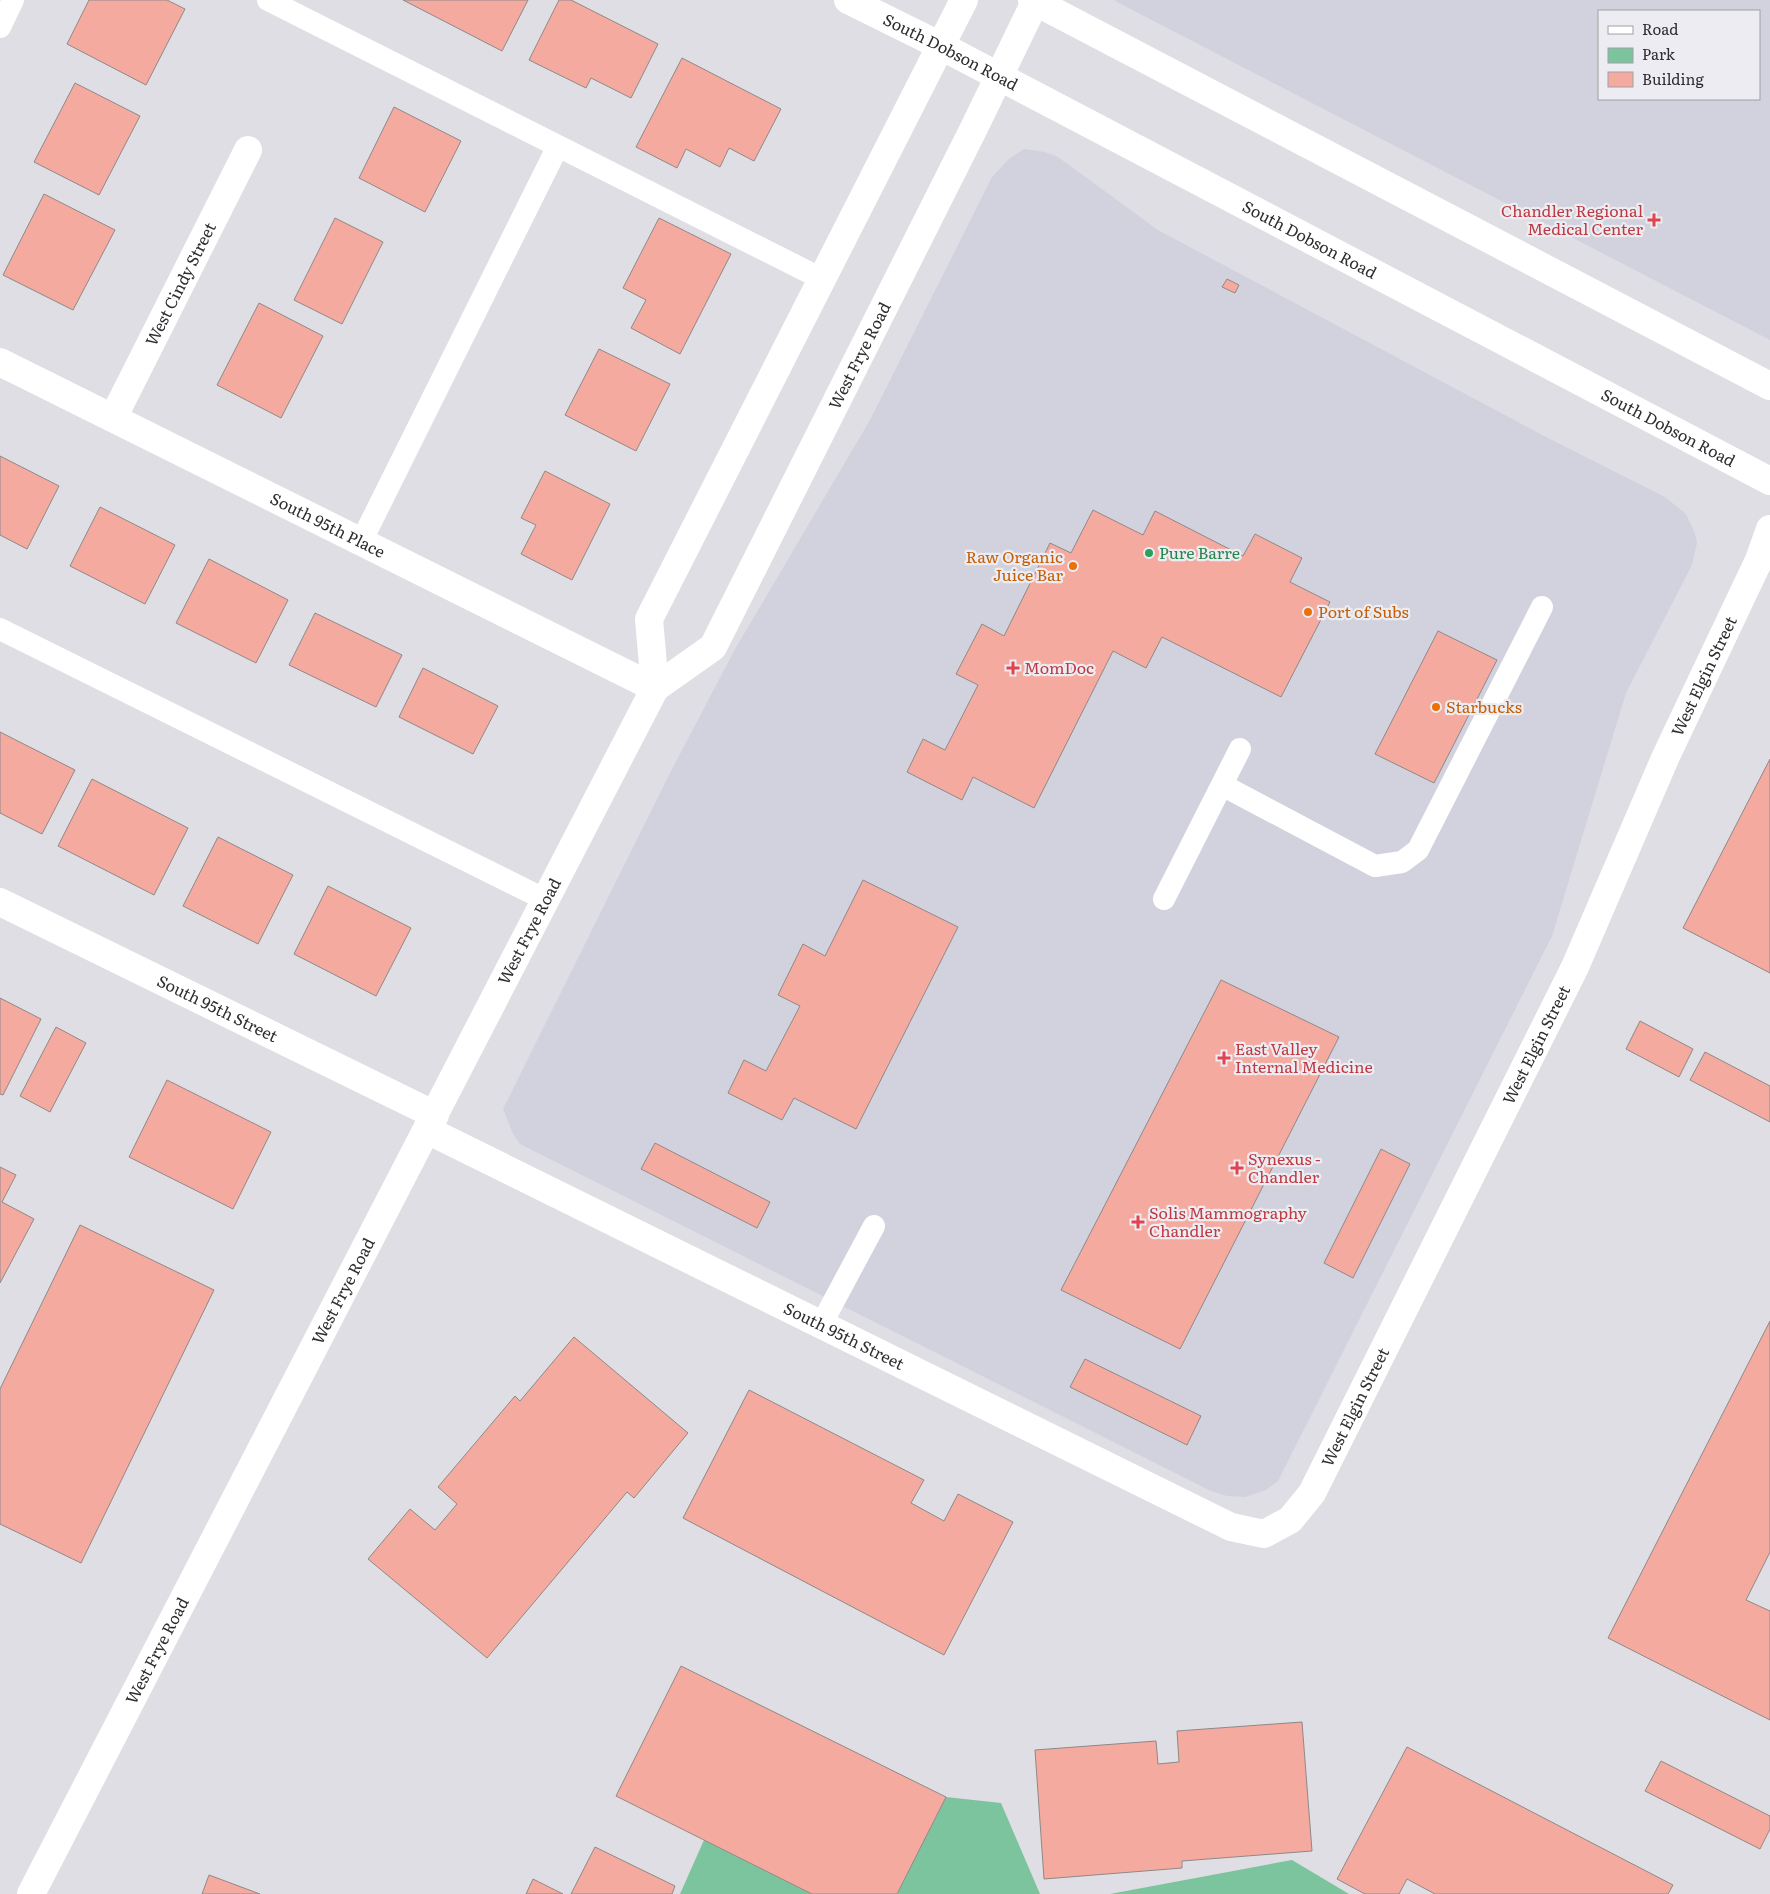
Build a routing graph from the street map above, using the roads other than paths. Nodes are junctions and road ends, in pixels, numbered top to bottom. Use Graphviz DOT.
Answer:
graph roads {
  1 [pos="14,0"];
  2 [pos="268,0"];
  3 [pos="848,0"];
  4 [pos="964,0"];
  5 [pos="1035,1"];
  6 [pos="0,27"];
  7 [pos="941,46"];
  8 [pos="999,77"];
  9 [pos="558,146"];
  10 [pos="248,150"];
  11 [pos="822,279"];
  12 [pos="0,362"];
  13 [pos="1770,386"];
  14 [pos="113,418"];
  15 [pos="1770,481"];
  16 [pos="1770,529"];
  17 [pos="361,542"];
  18 [pos="1542,607"];
  19 [pos="0,629"];
  20 [pos="655,688"];
  21 [pos="1240,749"];
  22 [pos="1222,785"];
  23 [pos="1164,899"];
  24 [pos="546,900"];
  25 [pos="0,902"];
  26 [pos="431,1123"];
  27 [pos="874,1226"];
  28 [pos="821,1325"];
  29 [pos="1264,1534"];
  30 [pos="31,1894"];
  1 -- 6 [label="lane"];
  2 -- 9 [label="lane"];
  3 -- 7 [label="street, South Dobson Road"];
  4 -- 7 [label="street"];
  5 -- 8 [label="street, West Frye Road"];
  5 -- 13 [label="street"];
  7 -- 8 [label="street, South Dobson Road"];
  7 -- 11 [label="street"];
  8 -- 15 [label="street, South Dobson Road"];
  8 -- 20 [label="street, West Frye Road"];
  9 -- 11 [label="lane"];
  9 -- 17 [label="lane"];
  10 -- 14 [label="street, West Cindy Street"];
  11 -- 20 [label="street"];
  12 -- 14 [label="street, South 95th Place"];
  14 -- 17 [label="street, South 95th Place"];
  16 -- 29 [label="street, West Elgin Street"];
  17 -- 20 [label="street, South 95th Place"];
  18 -- 22 [label="lane"];
  19 -- 24 [label="lane"];
  20 -- 24 [label="street, West Frye Road"];
  21 -- 22 [label="lane"];
  22 -- 23 [label="lane"];
  24 -- 26 [label="street, West Frye Road"];
  25 -- 26 [label="street, South 95th Street"];
  26 -- 28 [label="street, South 95th Street"];
  26 -- 30 [label="street, West Frye Road"];
  27 -- 28 [label="lane"];
  28 -- 29 [label="street, South 95th Street"];
}
